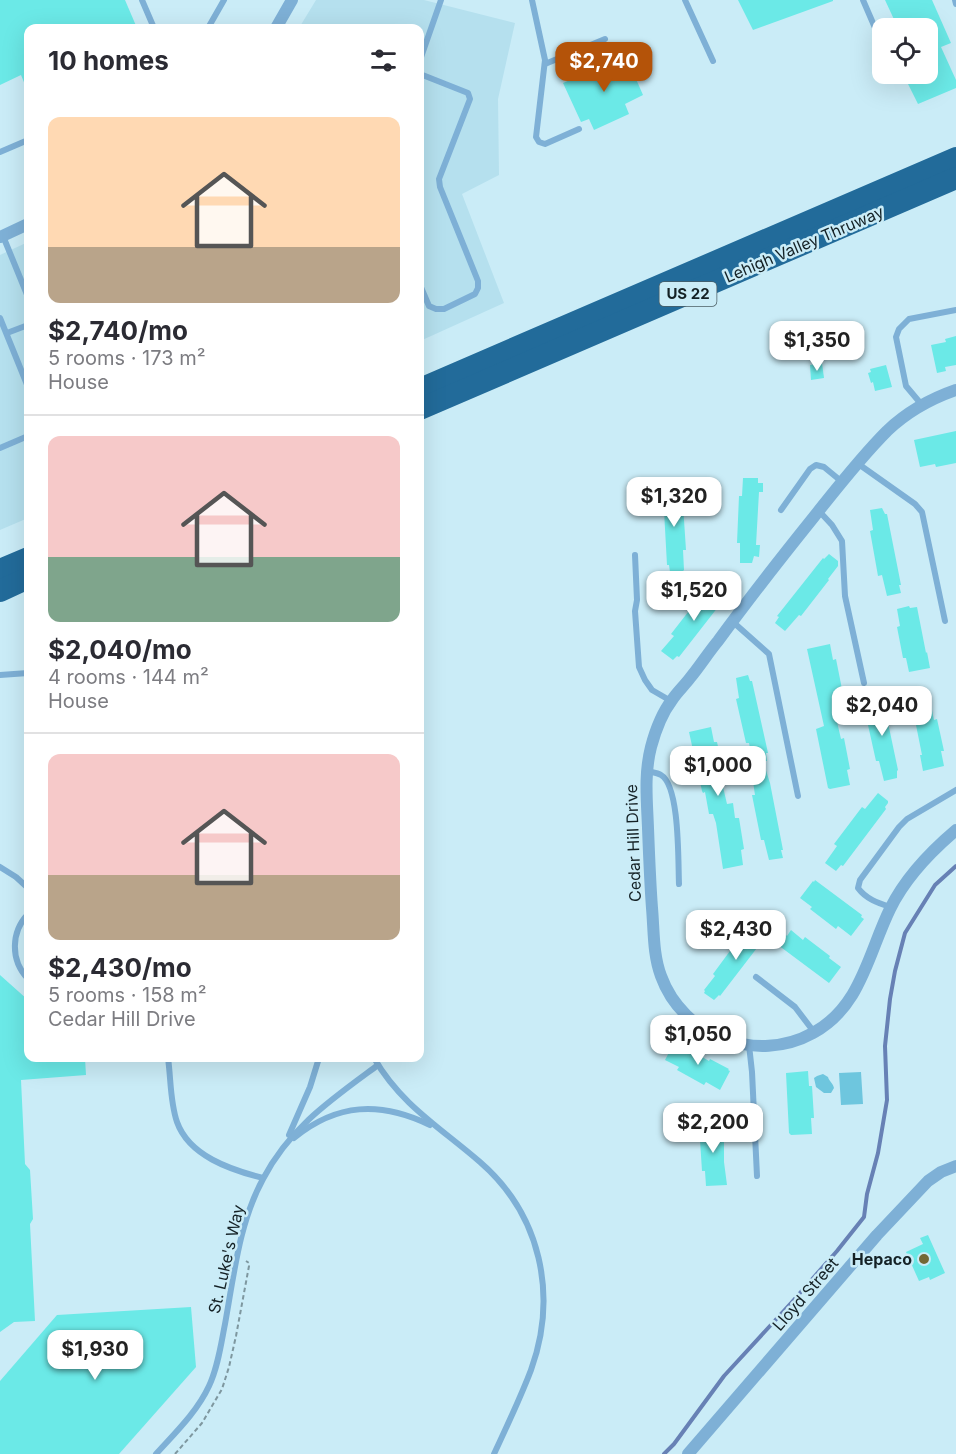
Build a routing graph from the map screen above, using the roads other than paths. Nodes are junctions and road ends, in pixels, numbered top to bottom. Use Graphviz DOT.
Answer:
graph roads {
  1 [pos="142,0"];
  2 [pos="224,0"];
  3 [pos="292,0"];
  4 [pos="441,0"];
  5 [pos="532,0"];
  6 [pos="686,0"];
  7 [pos="863,0"];
  8 [pos="872,21"];
  9 [pos="152,24"];
  10 [pos="210,24"];
  11 [pos="278,24"];
  12 [pos="605,39"];
  13 [pos="424,49"];
  14 [pos="713,61"];
  15 [pos="545,64"];
  16 [pos="424,76"];
  17 [pos="579,129"];
  18 [pos="24,142"];
  19 [pos="0,152"];
  20 [pos="956,158"];
  21 [pos="956,178"];
  22 [pos="24,226"];
  23 [pos="1,236"];
  24 [pos="24,288"];
  25 [pos="424,294"];
  26 [pos="956,310"];
  27 [pos="0,318"];
  28 [pos="24,326"];
  29 [pos="7,333"];
  30 [pos="24,377"];
  31 [pos="424,387"];
  32 [pos="956,390"];
  33 [pos="922,405"];
  34 [pos="424,408"];
  35 [pos="24,437"];
  36 [pos="0,448"];
  37 [pos="857,463"];
  38 [pos="841,481"];
  39 [pos="781,510"];
  40 [pos="819,511"];
  41 [pos="635,555"];
  42 [pos="24,560"];
  43 [pos="0,570"];
  44 [pos="24,580"];
  45 [pos="0,591"];
  46 [pos="732,621"];
  47 [pos="945,621"];
  48 [pos="24,673"];
  49 [pos="0,675"];
  50 [pos="864,683"];
  51 [pos="671,701"];
  52 [pos="647,771"];
  53 [pos="956,790"];
  54 [pos="798,796"];
  55 [pos="956,830"];
  56 [pos="0,867"];
  57 [pos="24,884"];
  58 [pos="679,884"];
  59 [pos="890,907"];
  60 [pos="24,919"];
  61 [pos="24,973"];
  62 [pos="756,977"];
  63 [pos="814,1032"];
  64 [pos="749,1046"];
  65 [pos="168,1062"];
  66 [pos="318,1062"];
  67 [pos="376,1062"];
  68 [pos="378,1065"];
  69 [pos="445,1134"];
  70 [pos="279,1153"];
  71 [pos="956,1166"];
  72 [pos="757,1176"];
  73 [pos="263,1178"];
  74 [pos="156,1454"];
  75 [pos="494,1454"];
  76 [pos="688,1454"];
  1 -- 9 [label="lane"];
  2 -- 10 [label="lane"];
  3 -- 11 [label="street"];
  4 -- 13 [label="lane"];
  5 -- 15 [label="lane"];
  6 -- 14 [label="lane"];
  7 -- 8 [label="lane"];
  12 -- 15 [label="lane"];
  15 -- 17 [label="lane"];
  16 -- 25 [label="lane"];
  18 -- 19 [label="lane"];
  20 -- 31 [label="highway, Lehigh Valley Thruway / US 22"];
  21 -- 34 [label="highway, Lehigh Valley Thruway / US 22"];
  22 -- 23 [label="street"];
  23 -- 24 [label="lane"];
  26 -- 33 [label="lane"];
  27 -- 29 [label="lane"];
  28 -- 29 [label="lane"];
  29 -- 30 [label="lane"];
  32 -- 33 [label="street, Cedar Hill Drive"];
  33 -- 37 [label="street, Cedar Hill Drive"];
  35 -- 36 [label="lane"];
  37 -- 38 [label="street, Cedar Hill Drive"];
  37 -- 47 [label="lane"];
  38 -- 39 [label="lane"];
  38 -- 40 [label="street, Cedar Hill Drive"];
  40 -- 46 [label="street, Cedar Hill Drive"];
  40 -- 50 [label="lane"];
  41 -- 51 [label="lane"];
  42 -- 43 [label="highway"];
  44 -- 45 [label="highway"];
  46 -- 51 [label="street, Cedar Hill Drive"];
  46 -- 54 [label="lane"];
  48 -- 49 [label="lane"];
  51 -- 52 [label="street, Cedar Hill Drive"];
  52 -- 58 [label="lane"];
  52 -- 64 [label="street, Cedar Hill Drive"];
  53 -- 59 [label="lane"];
  55 -- 59 [label="street, Cedar Hill Drive"];
  56 -- 57 [label="lane"];
  59 -- 63 [label="street, Cedar Hill Drive"];
  60 -- 61 [label="lane"];
  62 -- 63 [label="lane"];
  63 -- 64 [label="street, Cedar Hill Drive"];
  64 -- 72 [label="lane"];
  65 -- 73 [label="lane"];
  66 -- 70 [label="lane"];
  67 -- 68 [label="lane"];
  68 -- 69 [label="lane"];
  68 -- 70 [label="lane, St. Luke's Way"];
  69 -- 70 [label="lane"];
  69 -- 75 [label="lane"];
  70 -- 73 [label="lane, St. Luke's Way"];
  71 -- 76 [label="street, Lloyd Street"];
  73 -- 74 [label="lane, St. Luke's Way"];
}
